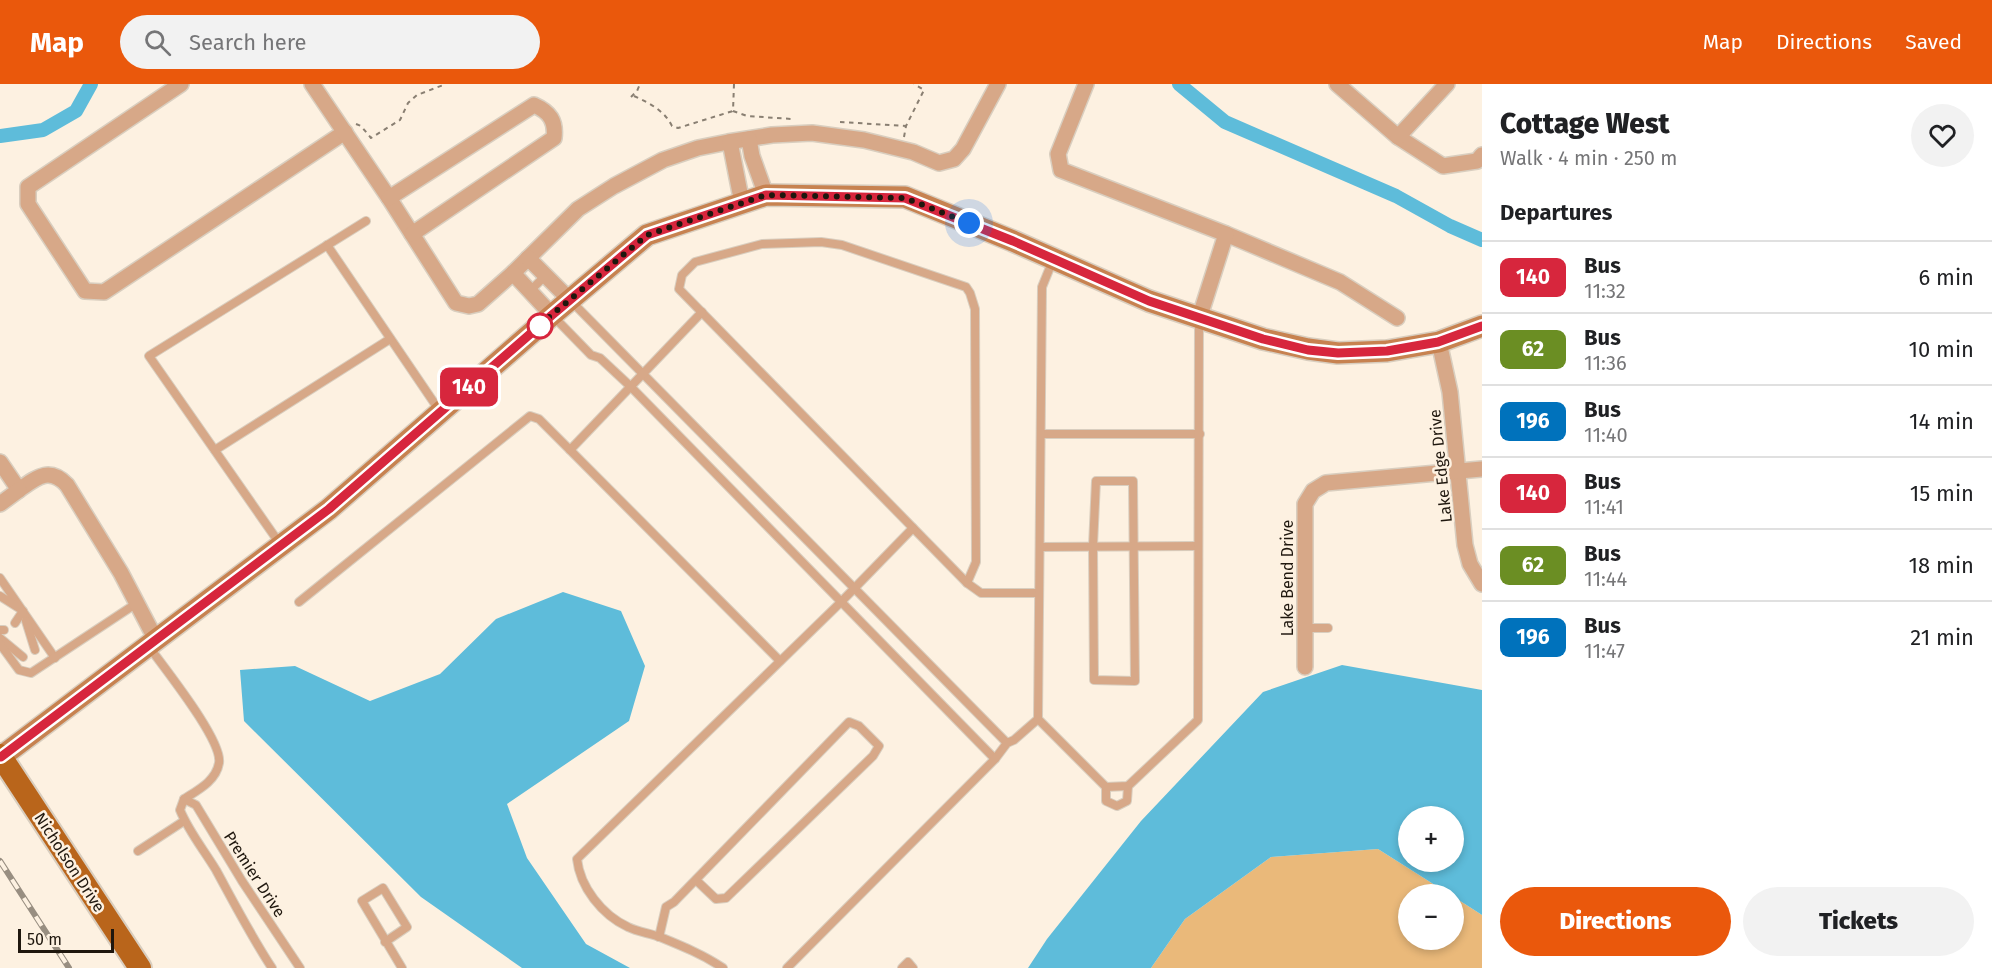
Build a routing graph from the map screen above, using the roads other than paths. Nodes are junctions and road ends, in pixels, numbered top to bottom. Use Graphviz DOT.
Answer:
graph roads {
  1 [pos="181,84"];
  2 [pos="312,84"];
  3 [pos="998,84"];
  4 [pos="1086,84"];
  5 [pos="1337,84"];
  6 [pos="1446,84"];
  7 [pos="345,132"];
  8 [pos="1398,137"];
  9 [pos="749,139"];
  10 [pos="730,142"];
  11 [pos="1482,156"];
  12 [pos="755,165"];
  13 [pos="735,168"];
  14 [pos="766,195"];
  15 [pos="389,198"];
  16 [pos="742,203"];
  17 [pos="366,220"];
  18 [pos="412,234"];
  19 [pos="1226,234"];
  20 [pos="327,245"];
  21 [pos="528,258"];
  22 [pos="1053,259"];
  23 [pos="513,273"];
  24 [pos="545,276"];
  25 [pos="531,290"];
  26 [pos="570,300"];
  27 [pos="702,312"];
  28 [pos="552,315"];
  29 [pos="1397,318"];
  30 [pos="1199,319"];
  31 [pos="1482,326"];
  32 [pos="390,339"];
  33 [pos="1438,342"];
  34 [pos="644,374"];
  35 [pos="630,386"];
  36 [pos="440,412"];
  37 [pos="1041,434"];
  38 [pos="1200,434"];
  39 [pos="215,450"];
  40 [pos="570,450"];
  41 [pos="0,462"];
  42 [pos="1482,469"];
  43 [pos="1459,471"];
  44 [pos="19,490"];
  45 [pos="0,504"];
  46 [pos="913,528"];
  47 [pos="281,545"];
  48 [pos="1093,546"];
  49 [pos="1133,546"];
  50 [pos="1198,546"];
  51 [pos="1040,547"];
  52 [pos="0,578"];
  53 [pos="967,583"];
  54 [pos="1482,584"];
  55 [pos="855,588"];
  56 [pos="1040,593"];
  57 [pos="0,596"];
  58 [pos="299,602"];
  59 [pos="841,602"];
  60 [pos="136,603"];
  61 [pos="6,606"];
  62 [pos="22,611"];
  63 [pos="15,623"];
  64 [pos="1305,628"];
  65 [pos="1328,628"];
  66 [pos="1,633"];
  67 [pos="24,636"];
  68 [pos="13,643"];
  69 [pos="152,643"];
  70 [pos="0,644"];
  71 [pos="35,650"];
  72 [pos="22,657"];
  73 [pos="55,658"];
  74 [pos="780,661"];
  75 [pos="1305,667"];
  76 [pos="1038,719"];
  77 [pos="1007,743"];
  78 [pos="1,756"];
  79 [pos="995,759"];
  80 [pos="1128,786"];
  81 [pos="1106,787"];
  82 [pos="184,799"];
  83 [pos="184,820"];
  84 [pos="138,851"];
  85 [pos="696,880"];
  86 [pos="658,937"];
  87 [pos="385,942"];
  88 [pos="140,968"];
  89 [pos="272,968"];
  90 [pos="300,968"];
  91 [pos="402,968"];
  92 [pos="723,968"];
  93 [pos="787,968"];
  94 [pos="902,968"];
  95 [pos="914,968"];
  1 -- 7 [label="street"];
  2 -- 7 [label="street"];
  3 -- 9 [label="street"];
  4 -- 19 [label="street"];
  5 -- 8 [label="street"];
  6 -- 8 [label="street"];
  7 -- 15 [label="street"];
  8 -- 11 [label="street"];
  9 -- 10 [label="street"];
  9 -- 12 [label="street"];
  10 -- 13 [label="street"];
  10 -- 21 [label="street"];
  12 -- 13 [label="lane"];
  12 -- 14 [label="street"];
  13 -- 16 [label="street"];
  14 -- 16 [label="street"];
  14 -- 22 [label="street"];
  15 -- 18 [label="street"];
  15 -- 18 [label="street"];
  16 -- 26 [label="street"];
  17 -- 20 [label="lane"];
  18 -- 23 [label="street"];
  19 -- 29 [label="street"];
  19 -- 30 [label="street"];
  20 -- 32 [label="lane"];
  20 -- 39 [label="lane"];
  21 -- 23 [label="street"];
  21 -- 24 [label="street"];
  22 -- 30 [label="street"];
  22 -- 37 [label="lane"];
  23 -- 25 [label="street"];
  24 -- 25 [label="lane"];
  24 -- 26 [label="street"];
  25 -- 28 [label="street"];
  26 -- 28 [label="street"];
  26 -- 34 [label="lane"];
  27 -- 34 [label="lane"];
  27 -- 46 [label="lane"];
  27 -- 53 [label="lane"];
  28 -- 35 [label="lane"];
  28 -- 36 [label="street"];
  30 -- 33 [label="street"];
  30 -- 38 [label="lane"];
  31 -- 33 [label="street"];
  32 -- 36 [label="lane"];
  32 -- 39 [label="lane"];
  33 -- 43 [label="street, Lake Edge Drive"];
  34 -- 35 [label="lane"];
  34 -- 55 [label="lane"];
  35 -- 40 [label="lane"];
  35 -- 59 [label="lane"];
  36 -- 47 [label="street"];
  37 -- 38 [label="lane"];
  37 -- 51 [label="lane"];
  38 -- 50 [label="lane"];
  39 -- 47 [label="lane"];
  40 -- 58 [label="lane"];
  40 -- 74 [label="lane"];
  41 -- 44 [label="street"];
  42 -- 43 [label="street"];
  43 -- 54 [label="street, Lake Edge Drive"];
  43 -- 64 [label="street, Lake Bend Drive"];
  44 -- 45 [label="street"];
  44 -- 60 [label="street"];
  46 -- 53 [label="lane"];
  46 -- 55 [label="lane"];
  47 -- 69 [label="street"];
  48 -- 49 [label="lane"];
  48 -- 49 [label="lane"];
  48 -- 49 [label="lane"];
  48 -- 51 [label="lane"];
  49 -- 50 [label="lane"];
  50 -- 80 [label="lane"];
  51 -- 56 [label="lane"];
  52 -- 62 [label="lane"];
  53 -- 56 [label="lane"];
  55 -- 59 [label="lane"];
  55 -- 77 [label="lane"];
  56 -- 76 [label="lane"];
  57 -- 62 [label="lane"];
  59 -- 74 [label="lane"];
  59 -- 79 [label="lane"];
  60 -- 69 [label="street"];
  60 -- 73 [label="lane"];
  61 -- 62 [label="lane"];
  62 -- 63 [label="lane"];
  62 -- 67 [label="lane"];
  62 -- 71 [label="lane"];
  62 -- 73 [label="lane"];
  64 -- 65 [label="lane"];
  64 -- 75 [label="street, Lake Bend Drive"];
  66 -- 68 [label="lane"];
  66 -- 72 [label="lane"];
  69 -- 78 [label="street"];
  69 -- 82 [label="lane"];
  70 -- 73 [label="lane"];
  74 -- 86 [label="lane"];
  76 -- 77 [label="lane"];
  76 -- 81 [label="lane"];
  77 -- 79 [label="lane"];
  78 -- 88 [label="main road, Nicholson Drive"];
  79 -- 93 [label="lane"];
  80 -- 81 [label="lane"];
  80 -- 81 [label="lane"];
  82 -- 83 [label="lane"];
  82 -- 90 [label="lane, Premier Drive"];
  83 -- 84 [label="lane"];
  83 -- 89 [label="lane, Premier Drive"];
  85 -- 85 [label="lane"];
  85 -- 86 [label="lane"];
  86 -- 92 [label="lane"];
  87 -- 87 [label="lane"];
  87 -- 91 [label="lane"];
  94 -- 95 [label="lane"];
}
